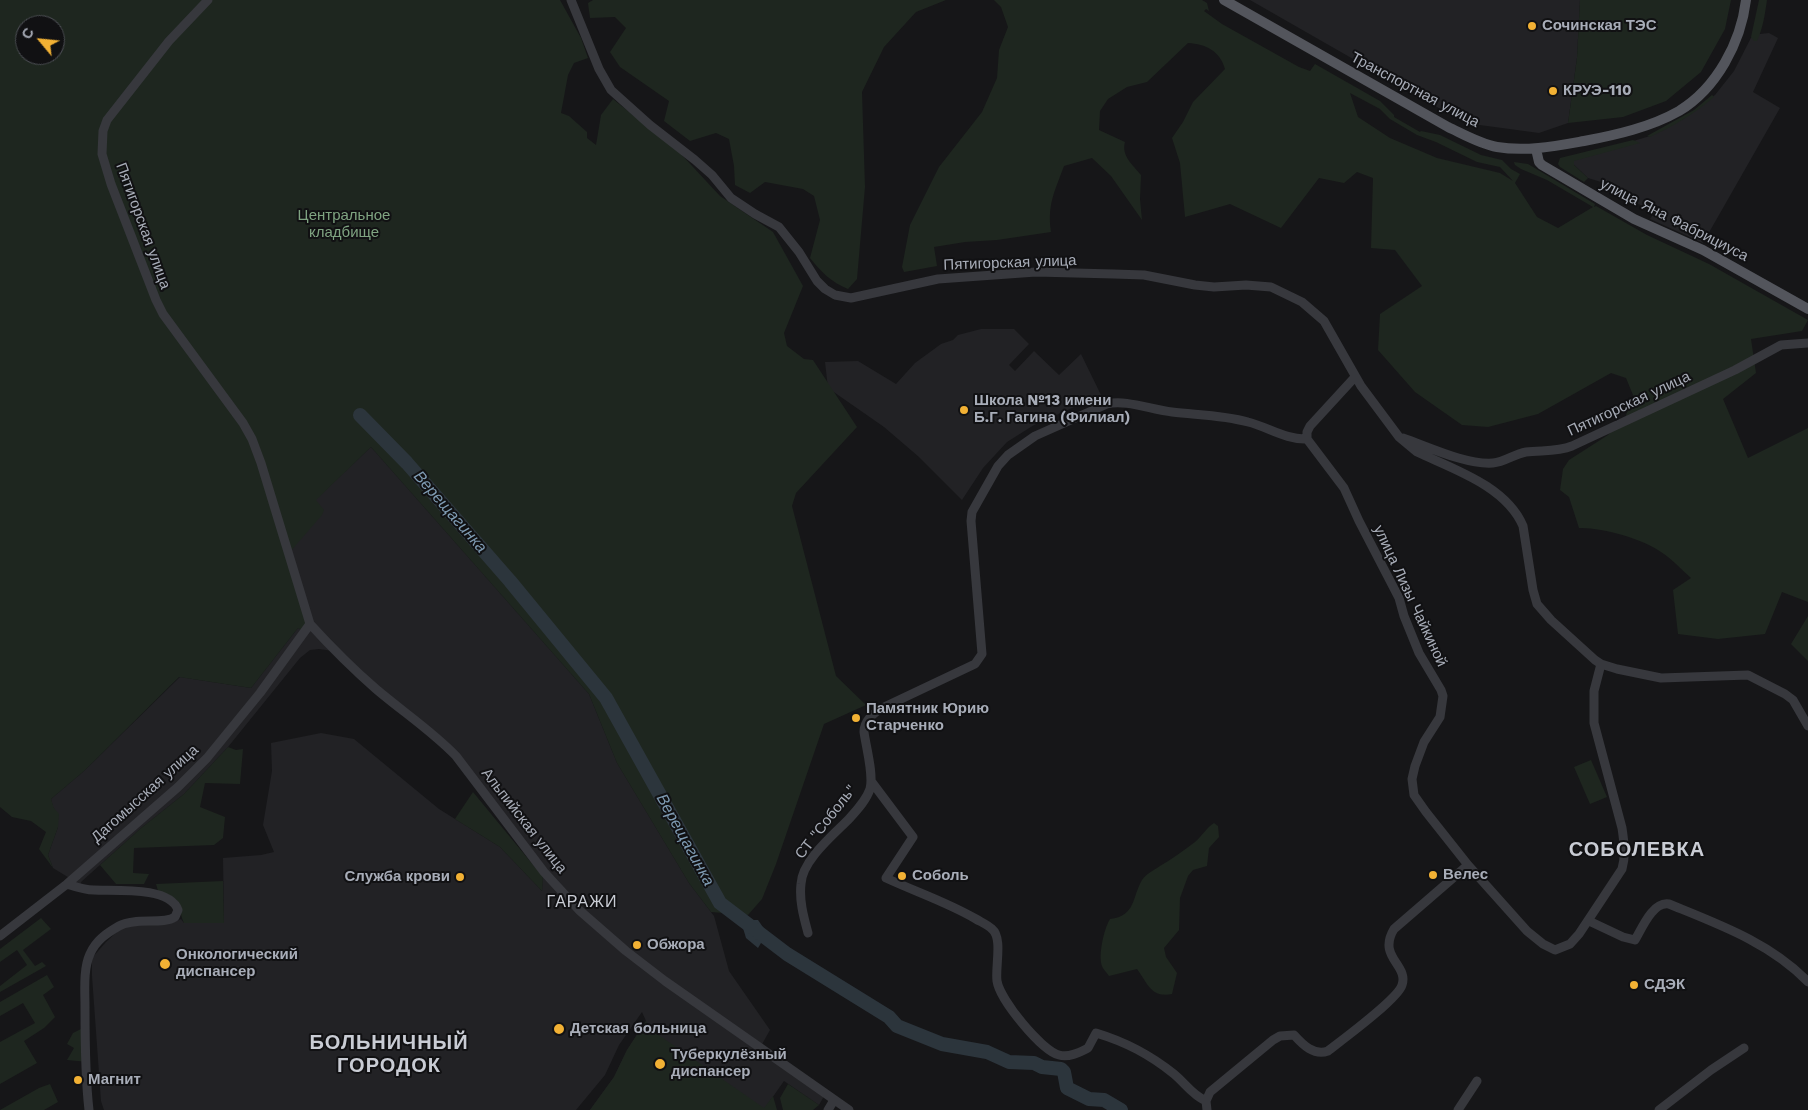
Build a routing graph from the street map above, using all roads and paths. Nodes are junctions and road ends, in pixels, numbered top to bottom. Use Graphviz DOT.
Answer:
graph roads {
  1 [pos="208,0"];
  2 [pos="1224,0"];
  3 [pos="1746,0"];
  4 [pos="575,2"];
  5 [pos="1536,149"];
  6 [pos="1808,309"];
  7 [pos="1808,343"];
  8 [pos="1354,377"];
  9 [pos="1399,437"];
  10 [pos="1307,439"];
  11 [pos="310,624"];
  12 [pos="1601,664"];
  13 [pos="1808,726"];
  14 [pos="871,781"];
  15 [pos="1468,865"];
  16 [pos="67,884"];
  17 [pos="1588,921"];
  18 [pos="808,934"];
  19 [pos="0,936"];
  20 [pos="1808,982"];
  21 [pos="1744,1048"];
  22 [pos="1477,1081"];
  23 [pos="834,1100"];
  24 [pos="1207,1106"];
  25 [pos="88,1110"];
  26 [pos="828,1110"];
  27 [pos="849,1110"];
  28 [pos="1458,1110"];
  29 [pos="1659,1110"];
  1 -- 11 [label="street, Пятигорская улица"];
  2 -- 5 [label="main road, Транспортная улица"];
  3 -- 5 [label="main road, Транспортная улица"];
  4 -- 8 [label="street, Пятигорская улица"];
  5 -- 6 [label="main road, улица Яна Фабрициуса"];
  7 -- 9 [label="street, Пятигорская улица"];
  8 -- 9 [label="street, Пятигорская улица"];
  8 -- 10 [label="street"];
  9 -- 12 [label="street, Пятигорская улица"];
  10 -- 14 [label="street, СТ \"Соболь\""];
  10 -- 15 [label="street, улица Лизы Чайкиной"];
  11 -- 16 [label="street, Дагомысская улица"];
  11 -- 23 [label="street, Альпийская улица"];
  12 -- 13 [label="street, Пятигорская улица"];
  12 -- 17 [label="street"];
  14 -- 18 [label="street, СТ \"Соболь\""];
  14 -- 24 [label="street"];
  15 -- 17 [label="street, улица Лизы Чайкиной"];
  15 -- 24 [label="street"];
  16 -- 19 [label="street, Дагомысская улица"];
  16 -- 25 [label="street"];
  17 -- 20 [label="street"];
  21 -- 29 [label="street"];
  22 -- 28 [label="street"];
  23 -- 26 [label="street"];
  23 -- 27 [label="street, Альпийская улица"];
}
